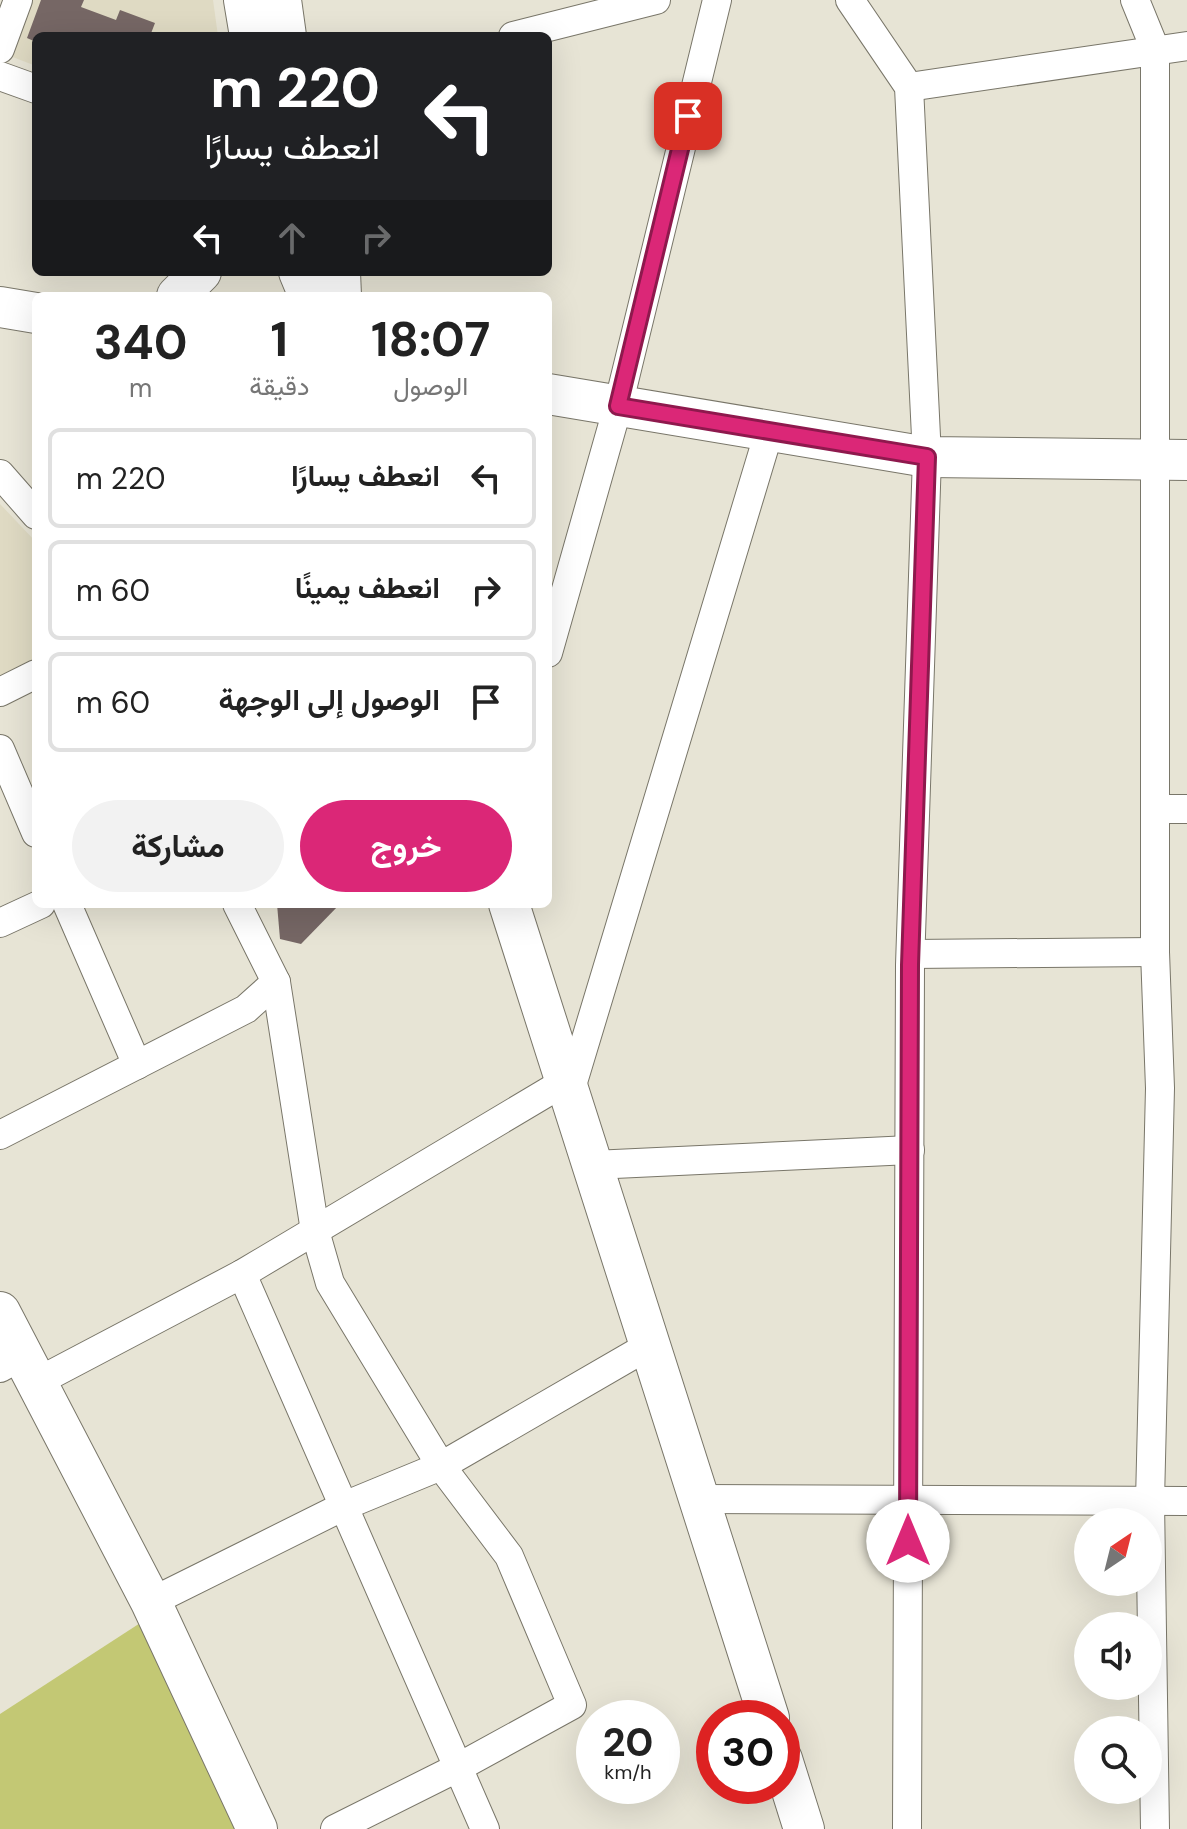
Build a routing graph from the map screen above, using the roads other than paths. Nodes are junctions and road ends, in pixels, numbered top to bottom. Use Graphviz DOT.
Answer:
graph roads {
  1 [pos="18,0"];
  2 [pos="244,0"];
  3 [pos="281,0"];
  4 [pos="656,0"];
  5 [pos="717,0"];
  6 [pos="850,0"];
  7 [pos="1135,0"];
  8 [pos="249,32"];
  9 [pos="285,32"];
  10 [pos="529,32"];
  11 [pos="1187,46"];
  12 [pos="0,49"];
  13 [pos="1155,49"];
  14 [pos="0,76"];
  15 [pos="909,87"];
  16 [pos="32,88"];
  17 [pos="197,276"];
  18 [pos="181,292"];
  19 [pos="0,307"];
  20 [pos="32,312"];
  21 [pos="552,395"];
  22 [pos="618,406"];
  23 [pos="769,432"];
  24 [pos="927,457"];
  25 [pos="1171,460"];
  26 [pos="0,474"];
  27 [pos="32,510"];
  28 [pos="552,639"];
  29 [pos="32,676"];
  30 [pos="0,692"];
  31 [pos="0,749"];
  32 [pos="1157,809"];
  33 [pos="1187,809"];
  34 [pos="32,824"];
  35 [pos="32,908"];
  36 [pos="69,908"];
  37 [pos="239,908"];
  38 [pos="510,908"];
  39 [pos="0,923"];
  40 [pos="1155,952"];
  41 [pos="911,954"];
  42 [pos="276,982"];
  43 [pos="137,1065"];
  44 [pos="568,1087"];
  45 [pos="1174,1088"];
  46 [pos="0,1135"];
  47 [pos="910,1150"];
  48 [pos="593,1165"];
  49 [pos="315,1231"];
  50 [pos="242,1274"];
  51 [pos="0,1312"];
  52 [pos="650,1345"];
  53 [pos="19,1369"];
  54 [pos="441,1466"];
  55 [pos="699,1499"];
  56 [pos="908,1499"];
  57 [pos="1150,1501"];
  58 [pos="1187,1501"];
  59 [pos="344,1506"];
  60 [pos="151,1602"];
  61 [pos="763,1700"];
  62 [pos="459,1767"];
  63 [pos="796,1804"];
  64 [pos="257,1829"];
  65 [pos="335,1829"];
  66 [pos="485,1829"];
  67 [pos="804,1829"];
  68 [pos="907,1829"];
  69 [pos="1155,1829"];
  1 -- 12 [label="street"];
  2 -- 8 [label="main road"];
  3 -- 9 [label="main road"];
  4 -- 10 [label="street"];
  5 -- 22 [label="street"];
  6 -- 15 [label="street"];
  7 -- 13 [label="street"];
  11 -- 13 [label="street"];
  13 -- 15 [label="street"];
  13 -- 25 [label="street"];
  14 -- 16 [label="street"];
  15 -- 24 [label="street"];
  17 -- 18 [label="main road"];
  19 -- 20 [label="main road"];
  21 -- 22 [label="main road"];
  22 -- 23 [label="main road"];
  22 -- 28 [label="street"];
  23 -- 24 [label="main road"];
  23 -- 44 [label="street"];
  24 -- 25 [label="main road"];
  24 -- 41 [label="street"];
  25 -- 32 [label="street"];
  26 -- 27 [label="street"];
  29 -- 30 [label="street"];
  31 -- 34 [label="street"];
  32 -- 33 [label="street"];
  32 -- 40 [label="street"];
  35 -- 39 [label="street"];
  36 -- 43 [label="street"];
  37 -- 42 [label="street"];
  38 -- 44 [label="main road"];
  40 -- 41 [label="street"];
  40 -- 45 [label="street"];
  41 -- 47 [label="street"];
  42 -- 43 [label="street"];
  42 -- 49 [label="street"];
  43 -- 46 [label="street"];
  44 -- 48 [label="main road"];
  44 -- 49 [label="street"];
  45 -- 57 [label="street"];
  47 -- 48 [label="street"];
  47 -- 56 [label="street"];
  48 -- 52 [label="main road"];
  49 -- 50 [label="street"];
  49 -- 54 [label="street"];
  50 -- 53 [label="street"];
  50 -- 59 [label="street"];
  51 -- 53 [label="main road"];
  52 -- 54 [label="street"];
  52 -- 55 [label="main road"];
  53 -- 60 [label="main road"];
  54 -- 59 [label="street"];
  54 -- 62 [label="street"];
  55 -- 56 [label="street"];
  55 -- 61 [label="main road"];
  56 -- 57 [label="street"];
  56 -- 68 [label="street"];
  57 -- 58 [label="street"];
  57 -- 69 [label="street"];
  59 -- 60 [label="street"];
  59 -- 62 [label="street"];
  60 -- 64 [label="main road"];
  62 -- 65 [label="street"];
  62 -- 66 [label="street"];
  63 -- 67 [label="main road"];
}
